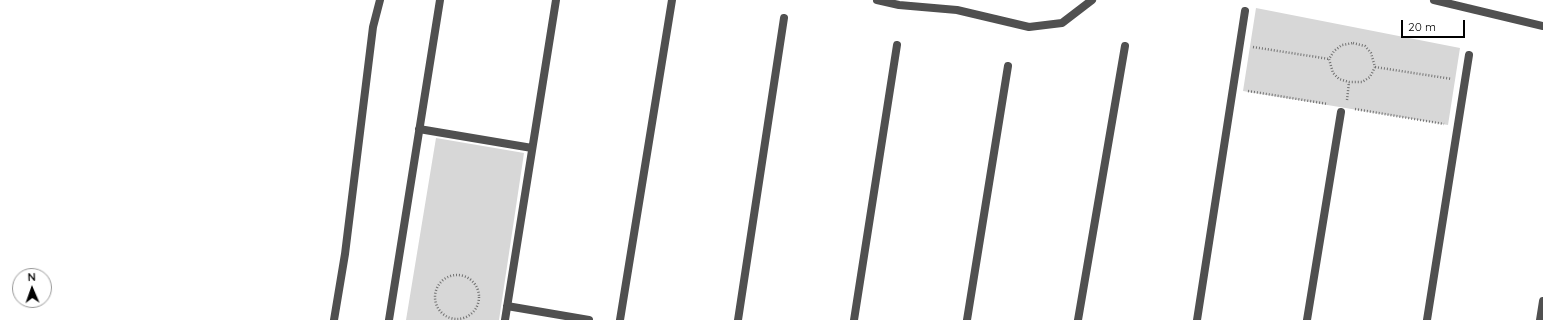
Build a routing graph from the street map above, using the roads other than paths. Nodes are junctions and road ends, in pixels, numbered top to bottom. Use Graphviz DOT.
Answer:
graph roads {
  1 [pos="380,0"];
  2 [pos="440,0"];
  3 [pos="556,0"];
  4 [pos="672,0"];
  5 [pos="877,0"];
  6 [pos="1092,0"];
  7 [pos="1434,0"];
  8 [pos="1245,10"];
  9 [pos="784,18"];
  10 [pos="1543,26"];
  11 [pos="897,45"];
  12 [pos="1125,46"];
  13 [pos="1469,55"];
  14 [pos="1008,66"];
  15 [pos="1341,112"];
  16 [pos="419,129"];
  17 [pos="532,148"];
  18 [pos="1543,302"];
  19 [pos="507,306"];
  20 [pos="334,320"];
  21 [pos="389,320"];
  22 [pos="505,320"];
  23 [pos="589,320"];
  24 [pos="620,320"];
  25 [pos="738,320"];
  26 [pos="854,320"];
  27 [pos="967,320"];
  28 [pos="1078,320"];
  29 [pos="1197,320"];
  30 [pos="1307,320"];
  31 [pos="1427,320"];
  32 [pos="1540,320"];
  1 -- 20 [label="street"];
  2 -- 16 [label="street"];
  3 -- 17 [label="street"];
  4 -- 24 [label="street"];
  5 -- 6 [label="street"];
  7 -- 10 [label="street"];
  8 -- 29 [label="street"];
  9 -- 25 [label="street"];
  11 -- 26 [label="street"];
  12 -- 28 [label="street"];
  13 -- 31 [label="street"];
  14 -- 27 [label="street"];
  15 -- 30 [label="street"];
  16 -- 17 [label="street"];
  16 -- 21 [label="street"];
  17 -- 19 [label="street"];
  18 -- 32 [label="street"];
  19 -- 22 [label="street"];
  19 -- 23 [label="street"];
}
